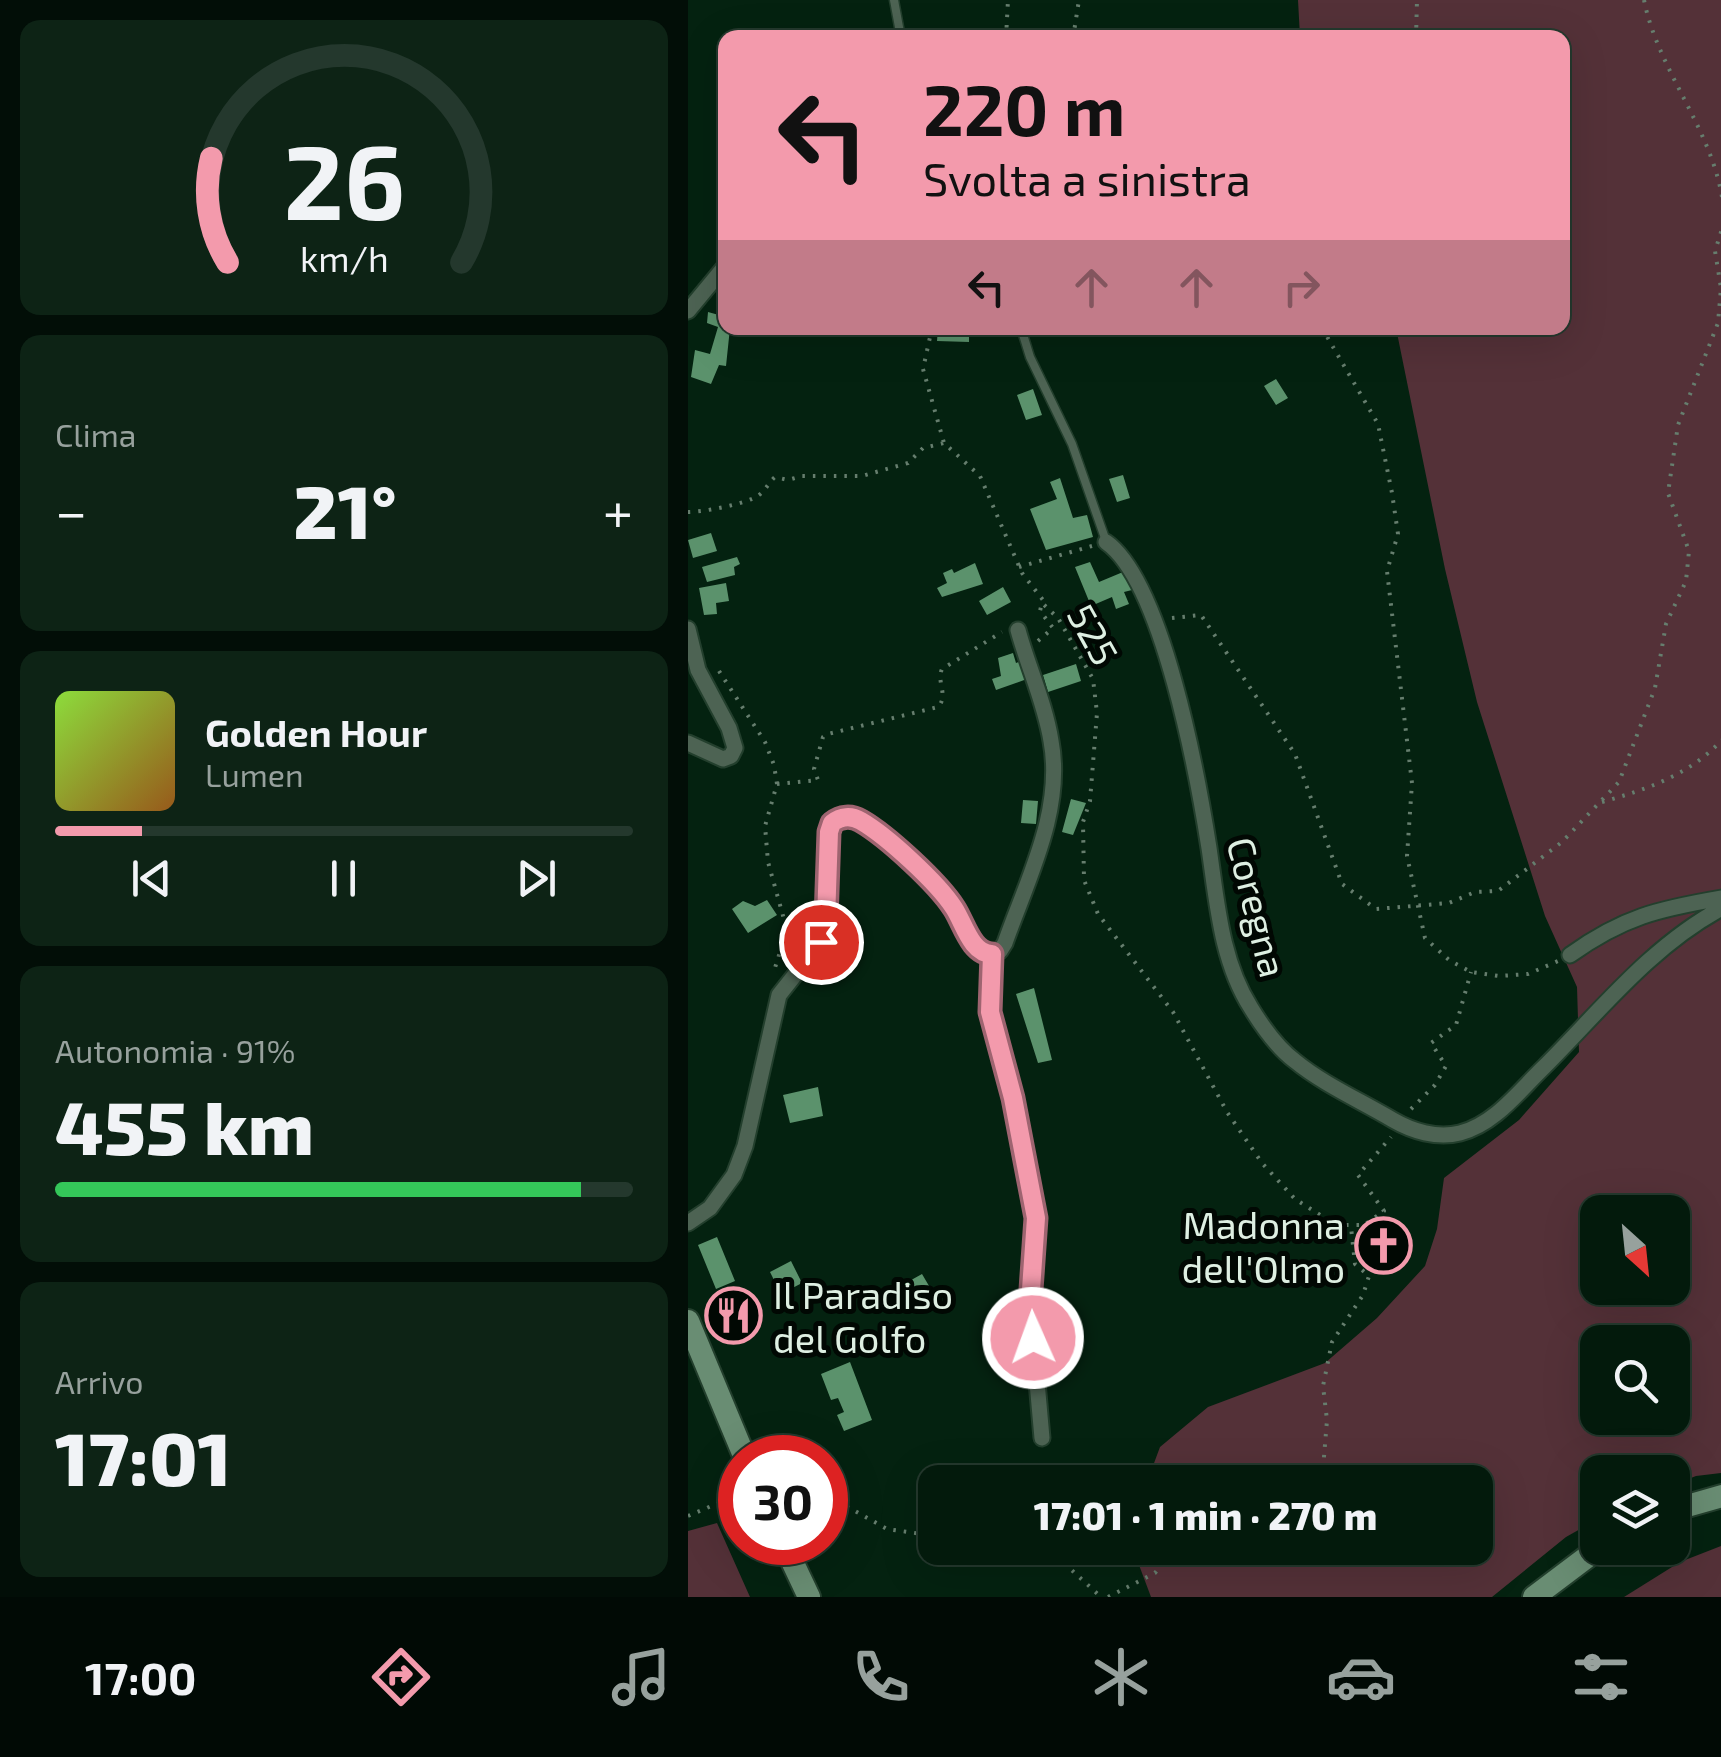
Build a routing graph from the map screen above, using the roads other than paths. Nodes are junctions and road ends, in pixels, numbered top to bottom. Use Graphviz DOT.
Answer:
graph roads {
  1 [pos="894,0"];
  2 [pos="900,30"];
  3 [pos="718,275"];
  4 [pos="688,312"];
  5 [pos="1023,335"];
  6 [pos="1106,542"];
  7 [pos="688,629"];
  8 [pos="1018,630"];
  9 [pos="688,744"];
  10 [pos="1722,898"];
  11 [pos="1722,908"];
  12 [pos="992,954"];
  13 [pos="1570,955"];
  14 [pos="688,1222"];
  15 [pos="688,1321"];
  16 [pos="735,1435"];
  17 [pos="1042,1438"];
  18 [pos="1722,1496"];
  19 [pos="1690,1505"];
  20 [pos="1580,1562"];
  21 [pos="793,1565"];
  22 [pos="808,1597"];
  23 [pos="1534,1597"];
  1 -- 2 [label="lane"];
  3 -- 4 [label="street"];
  5 -- 6 [label="lane"];
  6 -- 11 [label="street, Coregna"];
  7 -- 9 [label="street"];
  8 -- 12 [label="street"];
  10 -- 13 [label="street"];
  12 -- 14 [label="street"];
  12 -- 17 [label="street"];
  15 -- 16 [label="main road"];
  18 -- 19 [label="main road"];
  20 -- 23 [label="main road"];
  21 -- 22 [label="main road"];
}
